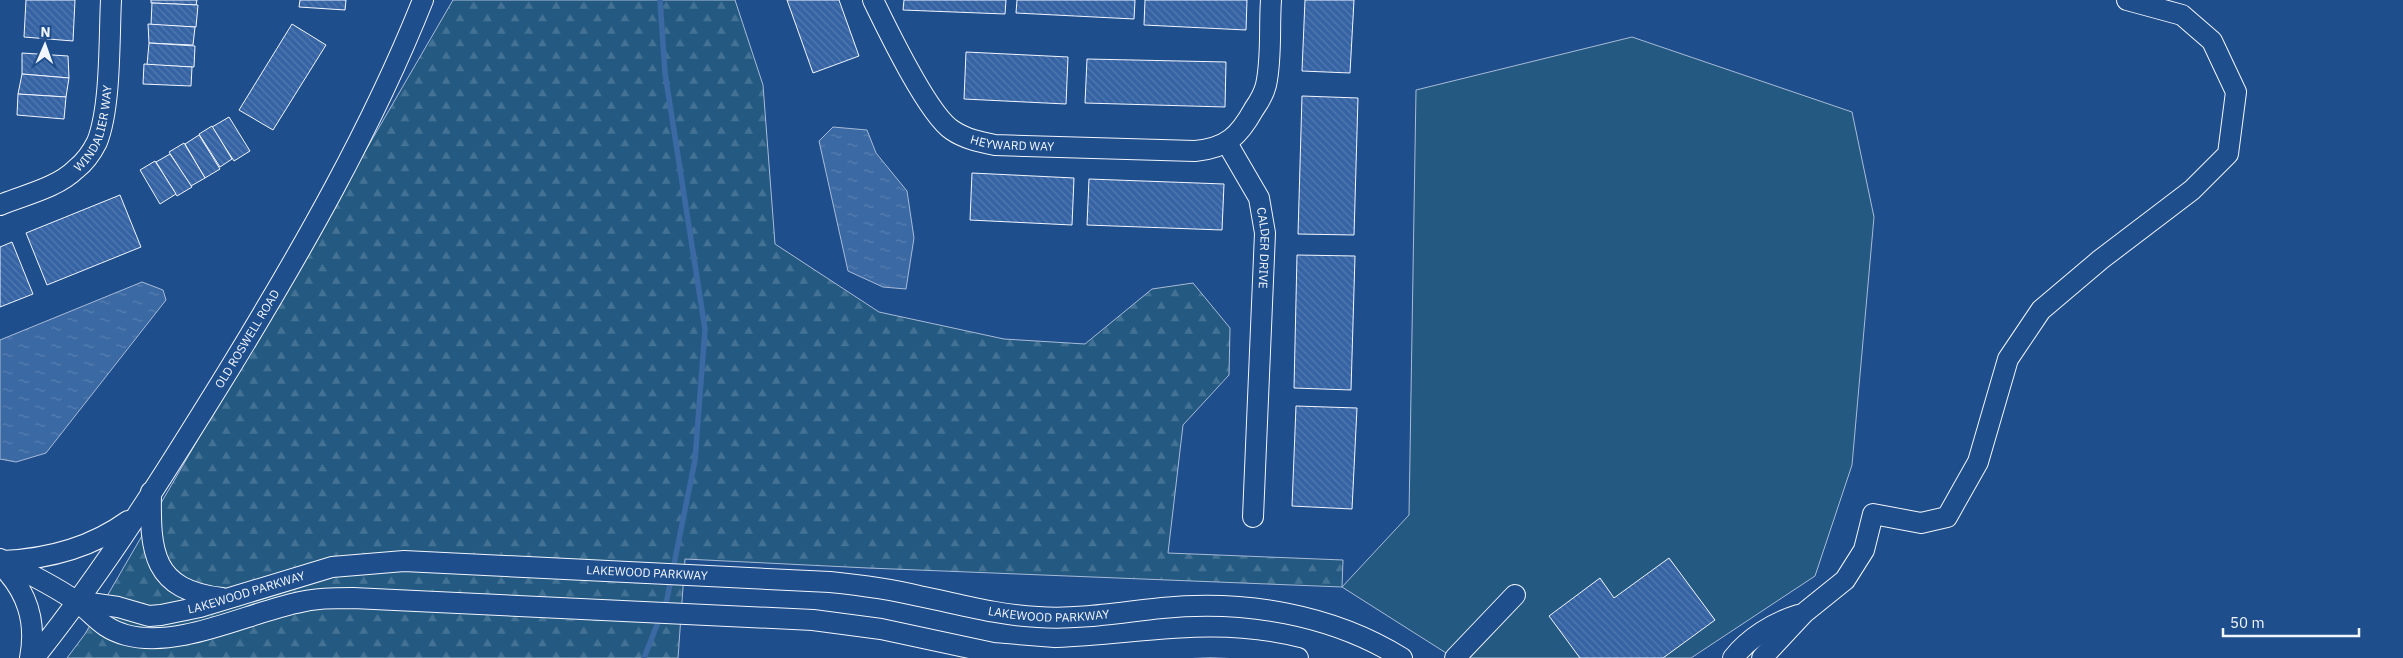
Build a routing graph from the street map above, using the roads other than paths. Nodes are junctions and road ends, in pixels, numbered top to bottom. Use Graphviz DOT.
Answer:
graph roads {
  1 [pos="111,0"];
  2 [pos="423,0"];
  3 [pos="873,0"];
  4 [pos="1271,0"];
  5 [pos="2126,0"];
  6 [pos="1227,143"];
  7 [pos="0,205"];
  8 [pos="151,492"];
  9 [pos="136,516"];
  10 [pos="1253,517"];
  11 [pos="1,561"];
  12 [pos="1515,595"];
  13 [pos="229,598"];
  14 [pos="76,601"];
  15 [pos="1804,613"];
  16 [pos="30,658"];
  17 [pos="34,658"];
  18 [pos="1055,658"];
  19 [pos="1298,658"];
  20 [pos="1402,658"];
  21 [pos="1455,658"];
  22 [pos="1733,658"];
  23 [pos="1762,658"];
  1 -- 7 [label="street, WINDALIER WAY"];
  2 -- 8 [label="street, OLD ROSWELL ROAD"];
  3 -- 6 [label="street, HEYWARD WAY"];
  4 -- 6 [label="street"];
  5 -- 15 [label="street"];
  6 -- 10 [label="street, CALDER DRIVE"];
  8 -- 9 [label="street, OLD ROSWELL ROAD"];
  8 -- 13 [label="street"];
  9 -- 11 [label="street"];
  9 -- 14 [label="street, OLD ROSWELL ROAD"];
  11 -- 14 [label="street"];
  11 -- 16 [label="street"];
  12 -- 21 [label="street"];
  13 -- 14 [label="street, LAKEWOOD PARKWAY"];
  13 -- 20 [label="street, LAKEWOOD PARKWAY"];
  14 -- 17 [label="street, OLD ROSWELL ROAD"];
  14 -- 18 [label="street, LAKEWOOD PARKWAY"];
  15 -- 22 [label="street"];
  15 -- 23 [label="street"];
  18 -- 19 [label="street, LAKEWOOD PARKWAY"];
}
